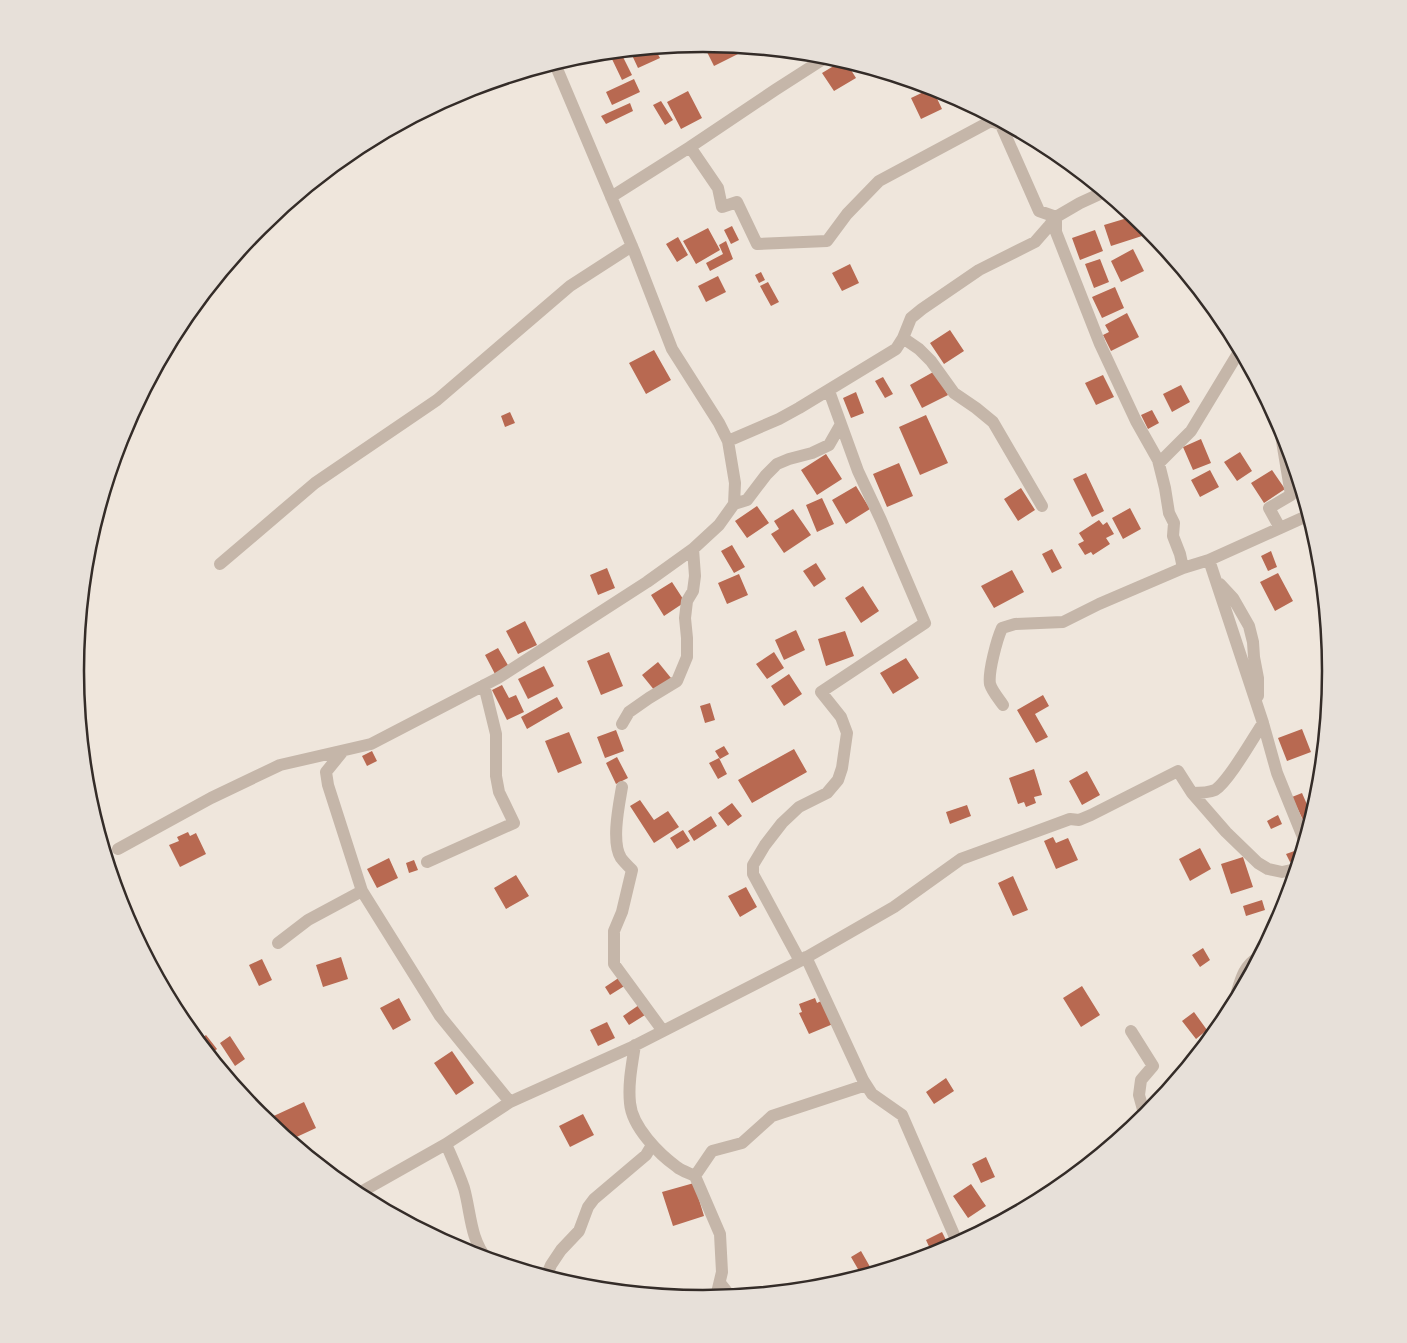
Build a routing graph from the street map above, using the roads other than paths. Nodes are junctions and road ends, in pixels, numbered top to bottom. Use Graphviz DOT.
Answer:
graph roads {
  1 [pos="817,63"];
  2 [pos="558,70"];
  3 [pos="988,122"];
  4 [pos="1009,133"];
  5 [pos="690,146"];
  6 [pos="1098,195"];
  7 [pos="611,197"];
  8 [pos="1056,218"];
  9 [pos="632,246"];
  10 [pos="903,338"];
  11 [pos="1236,356"];
  12 [pos="829,391"];
  13 [pos="841,424"];
  14 [pos="728,441"];
  15 [pos="1285,461"];
  16 [pos="1159,464"];
  17 [pos="734,504"];
  18 [pos="1042,506"];
  19 [pos="1303,518"];
  20 [pos="1280,528"];
  21 [pos="693,549"];
  22 [pos="1210,560"];
  23 [pos="220,564"];
  24 [pos="1183,568"];
  25 [pos="484,685"];
  26 [pos="1003,705"];
  27 [pos="1263,722"];
  28 [pos="622,724"];
  29 [pos="343,751"];
  30 [pos="622,787"];
  31 [pos="1192,793"];
  32 [pos="1301,832"];
  33 [pos="118,849"];
  34 [pos="427,862"];
  35 [pos="1290,870"];
  36 [pos="362,891"];
  37 [pos="278,943"];
  38 [pos="803,959"];
  39 [pos="1248,966"];
  40 [pos="1240,980"];
  41 [pos="663,1031"];
  42 [pos="1131,1031"];
  43 [pos="635,1045"];
  44 [pos="866,1085"];
  45 [pos="510,1102"];
  46 [pos="1142,1108"];
  47 [pos="446,1144"];
  48 [pos="652,1144"];
  49 [pos="694,1176"];
  50 [pos="366,1190"];
  51 [pos="955,1237"];
  52 [pos="480,1248"];
  53 [pos="549,1270"];
  54 [pos="720,1283"];
  55 [pos="725,1289"];
  56 [pos="718,1290"];
  1 -- 5 [label="street"];
  2 -- 7 [label="street"];
  3 -- 5 [label="street"];
  4 -- 8 [label="street"];
  5 -- 7 [label="street"];
  6 -- 8 [label="street"];
  7 -- 9 [label="street"];
  8 -- 10 [label="street"];
  8 -- 16 [label="street"];
  9 -- 14 [label="street"];
  9 -- 23 [label="street"];
  10 -- 12 [label="street"];
  10 -- 18 [label="street"];
  11 -- 16 [label="street"];
  12 -- 13 [label="street"];
  12 -- 14 [label="street"];
  13 -- 17 [label="street"];
  13 -- 38 [label="street"];
  14 -- 17 [label="street"];
  15 -- 20 [label="street"];
  16 -- 24 [label="street"];
  17 -- 21 [label="street"];
  19 -- 20 [label="street"];
  20 -- 22 [label="street"];
  21 -- 25 [label="street"];
  21 -- 28 [label="street"];
  22 -- 24 [label="street"];
  22 -- 27 [label="street"];
  24 -- 26 [label="street"];
  25 -- 29 [label="street"];
  25 -- 34 [label="street"];
  27 -- 31 [label="street"];
  27 -- 32 [label="street"];
  29 -- 33 [label="street"];
  29 -- 36 [label="street"];
  30 -- 41 [label="street"];
  31 -- 35 [label="street"];
  31 -- 38 [label="street"];
  36 -- 37 [label="street"];
  36 -- 45 [label="street"];
  38 -- 41 [label="street"];
  38 -- 44 [label="street"];
  39 -- 40 [label="street"];
  41 -- 43 [label="street"];
  42 -- 46 [label="street"];
  43 -- 45 [label="street"];
  43 -- 48 [label="street"];
  44 -- 49 [label="street"];
  44 -- 51 [label="street"];
  45 -- 47 [label="street"];
  47 -- 50 [label="street"];
  47 -- 52 [label="street"];
  48 -- 49 [label="street"];
  48 -- 53 [label="street"];
  49 -- 54 [label="street"];
  54 -- 55 [label="street"];
  54 -- 56 [label="street"];
}
